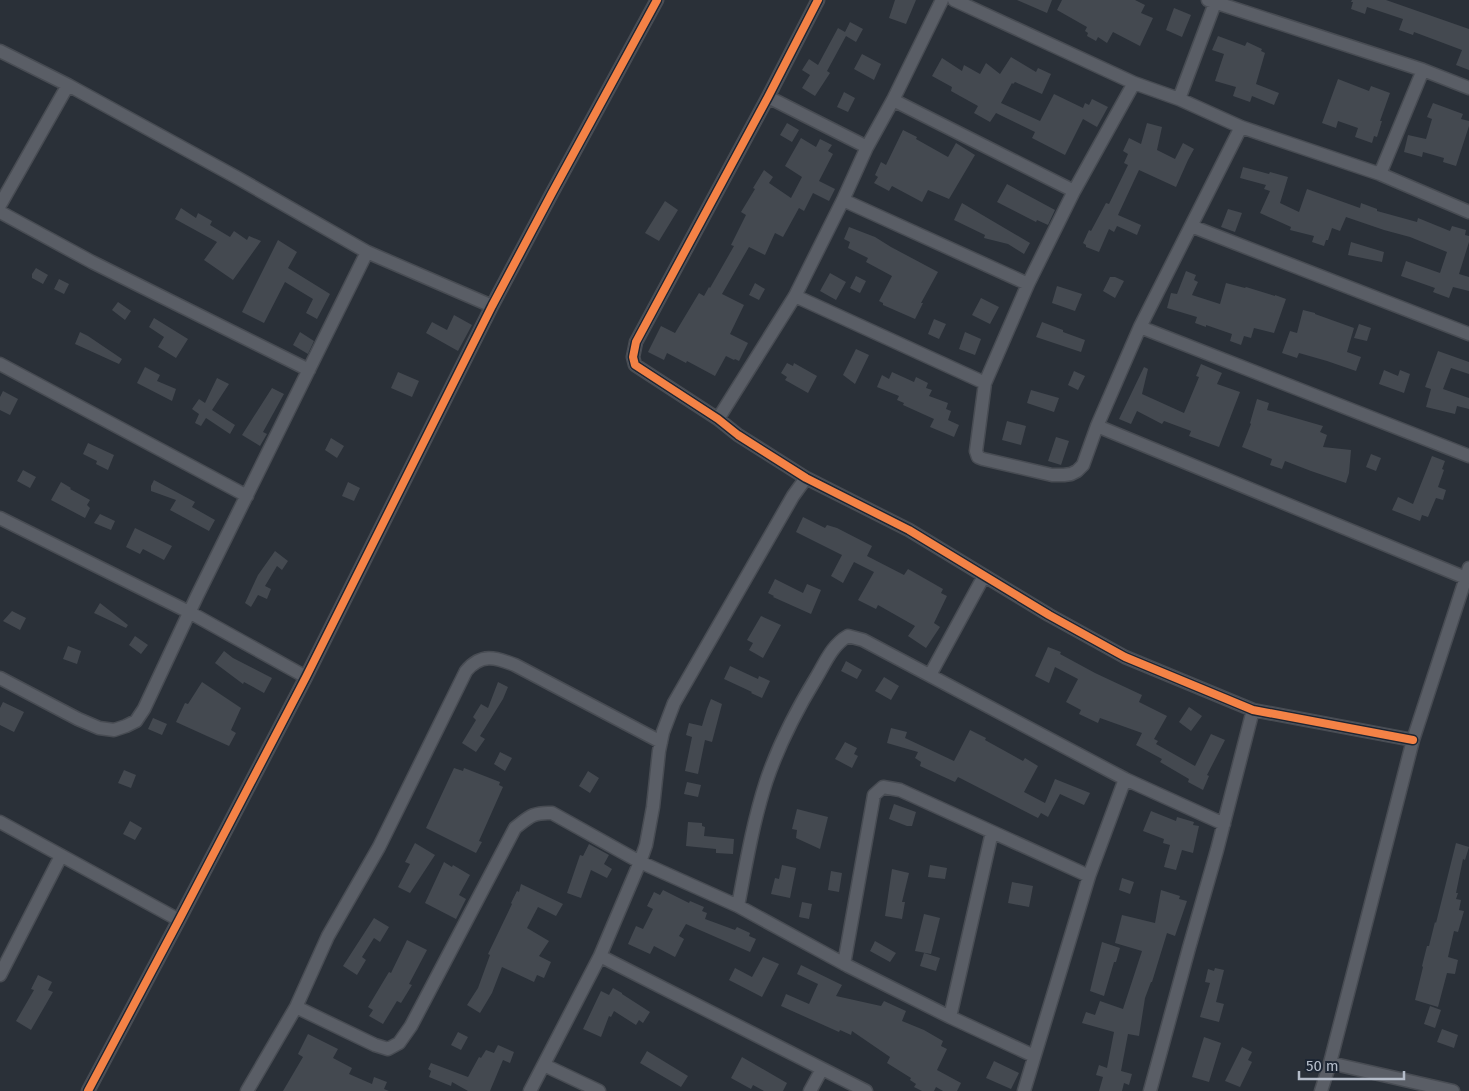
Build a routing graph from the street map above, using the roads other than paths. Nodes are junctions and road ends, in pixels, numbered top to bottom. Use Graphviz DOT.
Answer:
graph roads {
  1 [pos="656,0"];
  2 [pos="818,0"];
  3 [pos="942,0"];
  4 [pos="954,0"];
  5 [pos="1212,1"];
  6 [pos="0,51"];
  7 [pos="1423,70"];
  8 [pos="1134,83"];
  9 [pos="68,85"];
  10 [pos="1469,88"];
  11 [pos="768,97"];
  12 [pos="1179,99"];
  13 [pos="893,100"];
  14 [pos="1241,127"];
  15 [pos="867,147"];
  16 [pos="1380,174"];
  17 [pos="1074,191"];
  18 [pos="843,200"];
  19 [pos="0,205"];
  20 [pos="0,212"];
  21 [pos="1469,212"];
  22 [pos="1192,226"];
  23 [pos="368,252"];
  24 [pos="1028,284"];
  25 [pos="795,296"];
  26 [pos="492,306"];
  27 [pos="1140,327"];
  28 [pos="1469,334"];
  29 [pos="0,364"];
  30 [pos="309,370"];
  31 [pos="985,384"];
  32 [pos="718,419"];
  33 [pos="1098,426"];
  34 [pos="1469,456"];
  35 [pos="806,478"];
  36 [pos="246,496"];
  37 [pos="0,518"];
  38 [pos="1468,573"];
  39 [pos="984,576"];
  40 [pos="189,612"];
  41 [pos="930,675"];
  42 [pos="306,677"];
  43 [pos="0,679"];
  44 [pos="1253,710"];
  45 [pos="1414,740"];
  46 [pos="661,742"];
  47 [pos="1124,779"];
  48 [pos="0,822"];
  49 [pos="1224,824"];
  50 [pos="992,832"];
  51 [pos="61,856"];
  52 [pos="640,862"];
  53 [pos="1089,876"];
  54 [pos="738,906"];
  55 [pos="180,920"];
  56 [pos="600,956"];
  57 [pos="844,964"];
  58 [pos="0,973"];
  59 [pos="296,1007"];
  60 [pos="950,1017"];
  61 [pos="1034,1056"];
  62 [pos="1330,1063"];
  63 [pos="544,1065"];
  64 [pos="822,1069"];
  65 [pos="88,1091"];
  66 [pos="247,1091"];
  67 [pos="530,1091"];
  68 [pos="599,1091"];
  69 [pos="810,1091"];
  70 [pos="866,1091"];
  71 [pos="1024,1091"];
  72 [pos="1150,1091"];
  73 [pos="1321,1091"];
  74 [pos="1453,1091"];
  1 -- 26 [label="street"];
  2 -- 11 [label="street"];
  3 -- 13 [label="street"];
  4 -- 8 [label="street"];
  5 -- 7 [label="street"];
  5 -- 12 [label="street"];
  6 -- 9 [label="street"];
  7 -- 10 [label="street"];
  7 -- 16 [label="street"];
  8 -- 12 [label="street"];
  8 -- 17 [label="street"];
  9 -- 19 [label="street"];
  9 -- 23 [label="street"];
  11 -- 15 [label="street"];
  11 -- 32 [label="street"];
  12 -- 14 [label="street"];
  13 -- 15 [label="street"];
  13 -- 17 [label="street"];
  14 -- 16 [label="street"];
  14 -- 22 [label="street"];
  15 -- 18 [label="street"];
  16 -- 21 [label="street"];
  17 -- 24 [label="street"];
  18 -- 24 [label="street"];
  18 -- 25 [label="street"];
  20 -- 30 [label="street"];
  22 -- 27 [label="street"];
  22 -- 28 [label="street"];
  23 -- 26 [label="street"];
  23 -- 30 [label="street"];
  24 -- 31 [label="street"];
  25 -- 31 [label="street"];
  25 -- 32 [label="street"];
  26 -- 42 [label="street"];
  27 -- 33 [label="street"];
  27 -- 34 [label="street"];
  29 -- 36 [label="street"];
  30 -- 36 [label="street"];
  31 -- 33 [label="street"];
  32 -- 35 [label="street"];
  33 -- 38 [label="street"];
  35 -- 39 [label="street"];
  35 -- 46 [label="street"];
  36 -- 40 [label="street"];
  37 -- 40 [label="street"];
  38 -- 45 [label="street"];
  39 -- 41 [label="street"];
  39 -- 44 [label="street"];
  40 -- 42 [label="street"];
  40 -- 43 [label="street"];
  41 -- 47 [label="street"];
  41 -- 54 [label="street"];
  42 -- 55 [label="street"];
  44 -- 45 [label="street"];
  44 -- 49 [label="street"];
  45 -- 62 [label="street"];
  46 -- 52 [label="street"];
  46 -- 59 [label="street"];
  47 -- 49 [label="street"];
  47 -- 53 [label="street"];
  48 -- 51 [label="street"];
  49 -- 72 [label="street"];
  50 -- 53 [label="street"];
  50 -- 57 [label="street"];
  50 -- 60 [label="street"];
  51 -- 55 [label="street"];
  51 -- 58 [label="street"];
  52 -- 54 [label="street"];
  52 -- 56 [label="street"];
  52 -- 59 [label="street"];
  53 -- 61 [label="street"];
  54 -- 57 [label="street"];
  55 -- 65 [label="street"];
  56 -- 63 [label="street"];
  56 -- 64 [label="street"];
  57 -- 60 [label="street"];
  59 -- 66 [label="street"];
  60 -- 61 [label="street"];
  61 -- 71 [label="street"];
  62 -- 73 [label="street"];
  62 -- 74 [label="street"];
  63 -- 67 [label="street"];
  63 -- 68 [label="street"];
  64 -- 69 [label="street"];
  64 -- 70 [label="street"];
}
